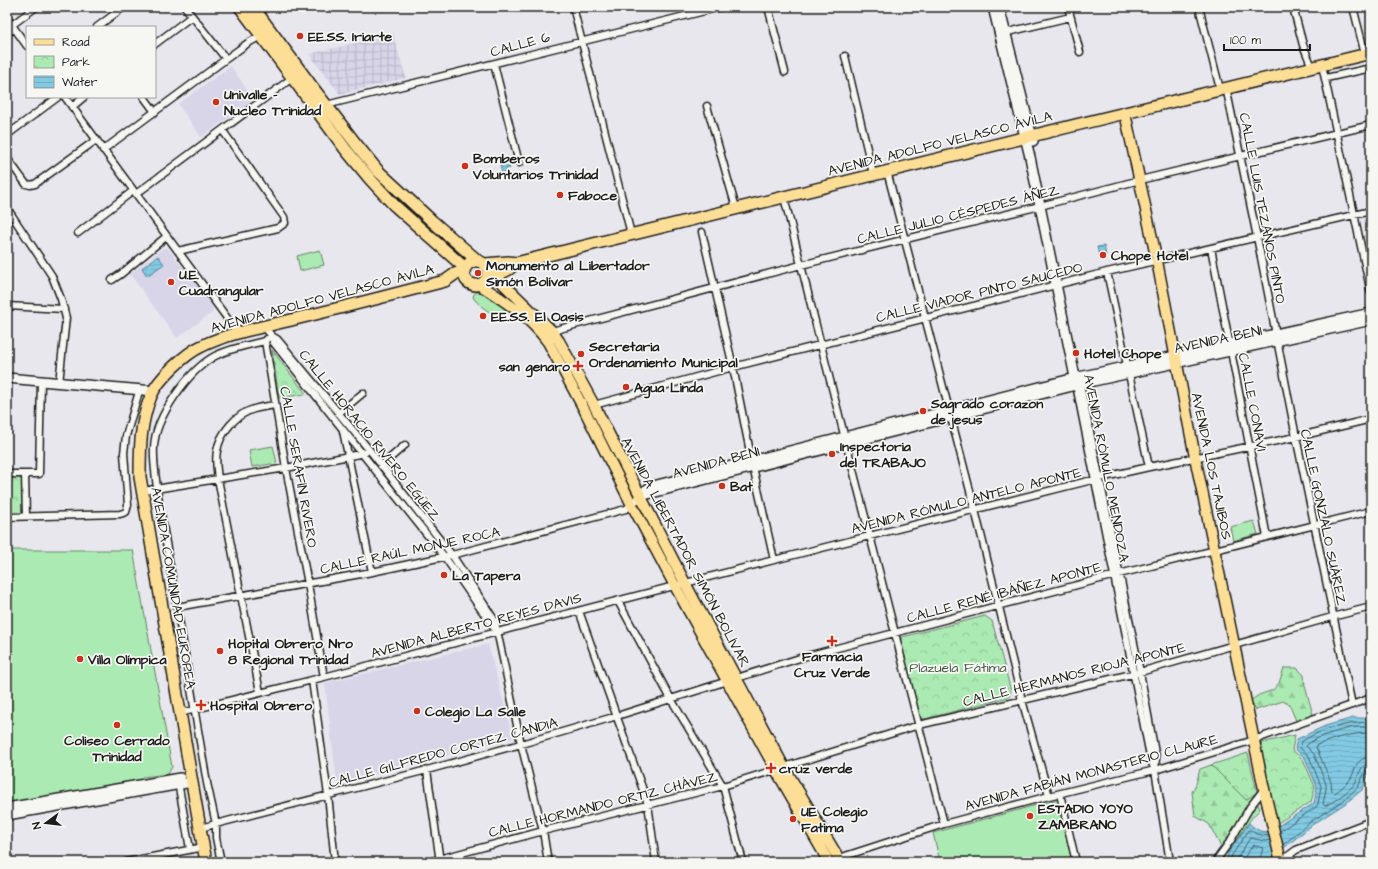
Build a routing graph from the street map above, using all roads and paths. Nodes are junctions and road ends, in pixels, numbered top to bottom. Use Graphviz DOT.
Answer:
graph roads {
  1 [pos="36,7"];
  2 [pos="124,7"];
  3 [pos="186,7"];
  4 [pos="240,7"];
  5 [pos="253,7"];
  6 [pos="573,7"];
  7 [pos="721,7"];
  8 [pos="768,7"];
  9 [pos="993,7"];
  10 [pos="1000,7"];
  11 [pos="1068,7"];
  12 [pos="1199,7"];
  13 [pos="1293,7"];
  14 [pos="1353,7"];
  15 [pos="712,8"];
  16 [pos="192,16"];
  17 [pos="1070,17"];
  18 [pos="7,18"];
  19 [pos="98,26"];
  20 [pos="13,27"];
  21 [pos="1003,33"];
  22 [pos="7,34"];
  23 [pos="261,36"];
  24 [pos="581,41"];
  25 [pos="156,43"];
  26 [pos="26,45"];
  27 [pos="1080,52"];
  28 [pos="1368,53"];
  29 [pos="845,56"];
  30 [pos="226,59"];
  31 [pos="494,64"];
  32 [pos="1317,66"];
  33 [pos="1371,68"];
  34 [pos="785,72"];
  35 [pos="292,78"];
  36 [pos="1326,78"];
  37 [pos="1223,88"];
  38 [pos="57,98"];
  39 [pos="66,98"];
  40 [pos="83,98"];
  41 [pos="145,98"];
  42 [pos="326,105"];
  43 [pos="706,106"];
  44 [pos="72,107"];
  45 [pos="155,112"];
  46 [pos="1125,113"];
  47 [pos="1371,125"];
  48 [pos="223,130"];
  49 [pos="1337,132"];
  50 [pos="7,135"];
  51 [pos="1029,136"];
  52 [pos="96,140"];
  53 [pos="103,150"];
  54 [pos="1240,156"];
  55 [pos="7,158"];
  56 [pos="519,164"];
  57 [pos="887,171"];
  58 [pos="873,174"];
  59 [pos="1140,180"];
  60 [pos="135,193"];
  61 [pos="784,197"];
  62 [pos="1043,205"];
  63 [pos="7,208"];
  64 [pos="736,208"];
  65 [pos="1371,211"];
  66 [pos="1354,215"];
  67 [pos="702,232"];
  68 [pos="78,233"];
  69 [pos="631,234"];
  70 [pos="167,236"];
  71 [pos="1257,237"];
  72 [pos="906,239"];
  73 [pos="1211,248"];
  74 [pos="178,251"];
  75 [pos="447,253"];
  76 [pos="1157,261"];
  77 [pos="516,263"];
  78 [pos="800,265"];
  79 [pos="1106,272"];
  80 [pos="465,273"];
  81 [pos="485,273"];
  82 [pos="112,280"];
  83 [pos="445,281"];
  84 [pos="1058,284"];
  85 [pos="714,287"];
  86 [pos="1371,293"];
  87 [pos="7,306"];
  88 [pos="64,309"];
  89 [pos="1371,313"];
  90 [pos="926,318"];
  91 [pos="1371,320"];
  92 [pos="264,327"];
  93 [pos="552,330"];
  94 [pos="238,333"];
  95 [pos="272,336"];
  96 [pos="1276,337"];
  97 [pos="265,341"];
  98 [pos="821,345"];
  99 [pos="1230,348"];
  100 [pos="1176,359"];
  101 [pos="733,367"];
  102 [pos="1128,370"];
  103 [pos="168,372"];
  104 [pos="7,378"];
  105 [pos="1077,381"];
  106 [pos="59,382"];
  107 [pos="41,384"];
  108 [pos="7,385"];
  109 [pos="152,393"];
  110 [pos="363,393"];
  111 [pos="138,395"];
  112 [pos="275,405"];
  113 [pos="594,405"];
  114 [pos="339,413"];
  115 [pos="950,413"];
  116 [pos="1371,419"];
  117 [pos="350,426"];
  118 [pos="343,430"];
  119 [pos="1296,437"];
  120 [pos="846,439"];
  121 [pos="405,445"];
  122 [pos="1249,446"];
  123 [pos="371,452"];
  124 [pos="362,453"];
  125 [pos="349,456"];
  126 [pos="1195,457"];
  127 [pos="752,464"];
  128 [pos="381,466"];
  129 [pos="1149,466"];
  130 [pos="286,468"];
  131 [pos="7,474"];
  132 [pos="25,474"];
  133 [pos="218,479"];
  134 [pos="1097,479"];
  135 [pos="157,490"];
  136 [pos="143,492"];
  137 [pos="640,496"];
  138 [pos="632,505"];
  139 [pos="975,510"];
  140 [pos="1371,511"];
  141 [pos="26,516"];
  142 [pos="7,517"];
  143 [pos="1314,526"];
  144 [pos="870,536"];
  145 [pos="1267,537"];
  146 [pos="1215,551"];
  147 [pos="452,555"];
  148 [pos="444,556"];
  149 [pos="774,560"];
  150 [pos="372,572"];
  151 [pos="1117,575"];
  152 [pos="308,584"];
  153 [pos="680,584"];
  154 [pos="241,596"];
  155 [pos="618,601"];
  156 [pos="1000,605"];
  157 [pos="177,607"];
  158 [pos="1371,607"];
  159 [pos="579,611"];
  160 [pos="1332,617"];
  161 [pos="498,632"];
  162 [pos="895,634"];
  163 [pos="1234,646"];
  164 [pos="1140,672"];
  165 [pos="1133,674"];
  166 [pos="324,677"];
  167 [pos="312,680"];
  168 [pos="732,680"];
  169 [pos="260,692"];
  170 [pos="1371,698"];
  171 [pos="671,699"];
  172 [pos="1022,700"];
  173 [pos="1352,705"];
  174 [pos="195,709"];
  175 [pos="180,713"];
  176 [pos="617,716"];
  177 [pos="919,725"];
  178 [pos="1254,740"];
  179 [pos="521,744"];
  180 [pos="780,769"];
  181 [pos="427,770"];
  182 [pos="1155,770"];
  183 [pos="191,779"];
  184 [pos="178,782"];
  185 [pos="723,786"];
  186 [pos="1264,789"];
  187 [pos="1060,794"];
  188 [pos="328,795"];
  189 [pos="1048,796"];
  190 [pos="648,804"];
  191 [pos="7,808"];
  192 [pos="7,815"];
  193 [pos="1371,821"];
  194 [pos="216,824"];
  195 [pos="944,824"];
  196 [pos="200,828"];
  197 [pos="543,831"];
  198 [pos="204,847"];
  199 [pos="190,849"];
  200 [pos="440,860"];
  201 [pos="833,861"];
  202 [pos="126,862"];
  203 [pos="206,862"];
  204 [pos="221,862"];
  205 [pos="335,862"];
  206 [pos="428,862"];
  207 [pos="548,862"];
  208 [pos="656,862"];
  209 [pos="743,862"];
  210 [pos="1076,862"];
  211 [pos="1170,862"];
  212 [pos="1215,862"];
  213 [pos="1281,862"];
  214 [pos="1284,862"];
  1 -- 20 [label="street"];
  2 -- 19 [label="street"];
  3 -- 16 [label="street"];
  4 -- 23 [label="highway"];
  5 -- 42 [label="highway"];
  6 -- 24 [label="street"];
  7 -- 15 [label="street, CALLE 6"];
  8 -- 34 [label="street"];
  9 -- 21 [label="main road, AVENIDA RÓMULO MENDOZA"];
  10 -- 21 [label="main road, AVENIDA RÓMULO MENDOZA"];
  11 -- 17 [label="street"];
  12 -- 37 [label="street, CALLE LUIS TEZANOS PINTO"];
  13 -- 32 [label="street"];
  14 -- 28 [label="street"];
  15 -- 24 [label="street, CALLE 6"];
  16 -- 25 [label="street"];
  16 -- 30 [label="street"];
  17 -- 21 [label="street"];
  17 -- 27 [label="street"];
  18 -- 20 [label="street"];
  20 -- 22 [label="street"];
  20 -- 26 [label="street"];
  21 -- 51 [label="main road, AVENIDA RÓMULO MENDOZA"];
  23 -- 30 [label="street"];
  23 -- 35 [label="highway"];
  24 -- 31 [label="street, CALLE 6"];
  24 -- 69 [label="street"];
  28 -- 32 [label="highway, AVENIDA ADOLFO VELASCO ÁVILA"];
  29 -- 58 [label="street"];
  30 -- 45 [label="street"];
  31 -- 42 [label="street, CALLE 6"];
  31 -- 56 [label="street"];
  32 -- 36 [label="street"];
  32 -- 37 [label="highway, AVENIDA ADOLFO VELASCO ÁVILA"];
  33 -- 36 [label="street"];
  35 -- 48 [label="street"];
  35 -- 75 [label="highway"];
  36 -- 49 [label="street"];
  37 -- 46 [label="highway, AVENIDA ADOLFO VELASCO ÁVILA"];
  37 -- 54 [label="street, CALLE LUIS TEZANOS PINTO"];
  38 -- 50 [label="street"];
  39 -- 44 [label="street"];
  40 -- 44 [label="street"];
  41 -- 45 [label="street"];
  42 -- 81 [label="highway"];
  43 -- 64 [label="street"];
  44 -- 52 [label="street"];
  45 -- 53 [label="street"];
  46 -- 51 [label="highway, AVENIDA ADOLFO VELASCO ÁVILA"];
  46 -- 59 [label="main road, AVENIDA LOS TAJIBOS"];
  47 -- 49 [label="street, CALLE JULIO CÉSPEDES ÁÑEZ"];
  48 -- 60 [label="street"];
  48 -- 74 [label="street"];
  49 -- 54 [label="street, CALLE JULIO CÉSPEDES ÁÑEZ"];
  49 -- 66 [label="street"];
  51 -- 57 [label="highway, AVENIDA ADOLFO VELASCO ÁVILA"];
  51 -- 62 [label="main road, AVENIDA RÓMULO MENDOZA"];
  52 -- 53 [label="street"];
  52 -- 55 [label="street"];
  53 -- 60 [label="street"];
  54 -- 59 [label="street, CALLE JULIO CÉSPEDES ÁÑEZ"];
  54 -- 71 [label="street, CALLE LUIS TEZANOS PINTO"];
  57 -- 58 [label="highway, AVENIDA ADOLFO VELASCO ÁVILA"];
  57 -- 72 [label="street"];
  58 -- 61 [label="highway, AVENIDA ADOLFO VELASCO ÁVILA"];
  59 -- 62 [label="street, CALLE JULIO CÉSPEDES ÁÑEZ"];
  59 -- 76 [label="main road, AVENIDA LOS TAJIBOS"];
  60 -- 68 [label="street"];
  60 -- 70 [label="street"];
  61 -- 64 [label="highway, AVENIDA ADOLFO VELASCO ÁVILA"];
  61 -- 78 [label="street"];
  62 -- 72 [label="street, CALLE JULIO CÉSPEDES ÁÑEZ"];
  62 -- 84 [label="main road, AVENIDA RÓMULO MENDOZA"];
  63 -- 88 [label="street"];
  64 -- 69 [label="highway, AVENIDA ADOLFO VELASCO ÁVILA"];
  65 -- 66 [label="street, CALLE VIADOR PINTO SAUCEDO"];
  66 -- 71 [label="street, CALLE VIADOR PINTO SAUCEDO"];
  66 -- 86 [label="street"];
  67 -- 85 [label="street"];
  69 -- 77 [label="highway, AVENIDA ADOLFO VELASCO ÁVILA"];
  70 -- 74 [label="street"];
  70 -- 82 [label="street"];
  71 -- 73 [label="street, CALLE VIADOR PINTO SAUCEDO"];
  71 -- 96 [label="street, CALLE LUIS TEZANOS PINTO"];
  72 -- 78 [label="street, CALLE JULIO CÉSPEDES ÁÑEZ"];
  72 -- 90 [label="street"];
  73 -- 76 [label="street, CALLE VIADOR PINTO SAUCEDO"];
  73 -- 99 [label="street, CALLE CONAVI"];
  74 -- 94 [label="street"];
  75 -- 80 [label="highway"];
  75 -- 83 [label="highway"];
  76 -- 79 [label="street, CALLE VIADOR PINTO SAUCEDO"];
  76 -- 100 [label="main road, AVENIDA LOS TAJIBOS"];
  77 -- 81 [label="highway, AVENIDA ADOLFO VELASCO ÁVILA"];
  77 -- 81 [label="highway, AVENIDA ADOLFO VELASCO ÁVILA"];
  78 -- 85 [label="street, CALLE JULIO CÉSPEDES ÁÑEZ"];
  78 -- 98 [label="street"];
  79 -- 84 [label="street, CALLE VIADOR PINTO SAUCEDO"];
  79 -- 102 [label="street"];
  80 -- 81 [label="highway, AVENIDA ADOLFO VELASCO ÁVILA"];
  80 -- 81 [label="highway"];
  80 -- 83 [label="highway, AVENIDA ADOLFO VELASCO ÁVILA"];
  81 -- 93 [label="main road, AVENIDA LIBERTADOR SIMÓN BOLÍVAR"];
  81 -- 138 [label="main road, AVENIDA LIBERTADOR SIMÓN BOLÍVAR"];
  83 -- 92 [label="highway, AVENIDA ADOLFO VELASCO ÁVILA"];
  84 -- 90 [label="street, CALLE VIADOR PINTO SAUCEDO"];
  84 -- 105 [label="main road, AVENIDA RÓMULO MENDOZA"];
  85 -- 93 [label="street, CALLE JULIO CÉSPEDES ÁÑEZ"];
  85 -- 101 [label="street"];
  87 -- 88 [label="street"];
  88 -- 106 [label="street"];
  89 -- 96 [label="main road, AVENIDA BENI"];
  90 -- 98 [label="street, CALLE VIADOR PINTO SAUCEDO"];
  90 -- 115 [label="street"];
  91 -- 96 [label="main road, AVENIDA BENI"];
  92 -- 94 [label="highway, AVENIDA ADOLFO VELASCO ÁVILA"];
  92 -- 95 [label="street, CALLE HORACIO RIVERO EGÜEZ"];
  93 -- 113 [label="main road, AVENIDA LIBERTADOR SIMÓN BOLÍVAR"];
  94 -- 103 [label="highway, AVENIDA ADOLFO VELASCO ÁVILA"];
  95 -- 97 [label="street"];
  95 -- 114 [label="street, CALLE HORACIO RIVERO EGÜEZ"];
  95 -- 118 [label="street, CALLE HORACIO RIVERO EGÜEZ"];
  96 -- 99 [label="main road, AVENIDA BENI"];
  96 -- 119 [label="street, CALLE GONZALO SUÁREZ"];
  97 -- 112 [label="street, CALLE SERAFÍN RIVERO"];
  97 -- 135 [label="street"];
  98 -- 101 [label="street, CALLE VIADOR PINTO SAUCEDO"];
  98 -- 120 [label="street"];
  99 -- 100 [label="main road, AVENIDA BENI"];
  99 -- 122 [label="street, CALLE CONAVI"];
  100 -- 102 [label="main road, AVENIDA BENI"];
  100 -- 126 [label="main road, AVENIDA LOS TAJIBOS"];
  101 -- 113 [label="street, CALLE VIADOR PINTO SAUCEDO"];
  101 -- 127 [label="street"];
  102 -- 105 [label="main road, AVENIDA BENI"];
  102 -- 129 [label="street"];
  103 -- 109 [label="highway, AVENIDA COMUNIDAD EUROPEA"];
  104 -- 107 [label="main road"];
  105 -- 115 [label="main road, AVENIDA BENI"];
  105 -- 134 [label="street, AVENIDA RÓMULO MENDOZA"];
  106 -- 107 [label="main road"];
  106 -- 109 [label="main road"];
  107 -- 108 [label="main road"];
  107 -- 111 [label="main road"];
  107 -- 132 [label="street"];
  109 -- 111 [label="main road"];
  109 -- 136 [label="highway, AVENIDA COMUNIDAD EUROPEA"];
  110 -- 114 [label="street"];
  111 -- 141 [label="street"];
  112 -- 130 [label="street, CALLE SERAFÍN RIVERO"];
  112 -- 133 [label="street"];
  113 -- 137 [label="main road, AVENIDA LIBERTADOR SIMÓN BOLÍVAR"];
  114 -- 117 [label="street, CALLE HORACIO RIVERO EGÜEZ"];
  115 -- 120 [label="main road, AVENIDA BENI"];
  115 -- 139 [label="street"];
  116 -- 119 [label="street, AVENIDA RÓMULO ANTELO APONTE"];
  117 -- 118 [label="street"];
  117 -- 123 [label="street, CALLE HORACIO RIVERO EGÜEZ"];
  118 -- 124 [label="street, CALLE HORACIO RIVERO EGÜEZ"];
  118 -- 125 [label="street"];
  119 -- 122 [label="street, AVENIDA RÓMULO ANTELO APONTE"];
  119 -- 143 [label="street, CALLE GONZALO SUÁREZ"];
  120 -- 127 [label="main road, AVENIDA BENI"];
  120 -- 144 [label="street"];
  121 -- 128 [label="street"];
  122 -- 126 [label="street, AVENIDA RÓMULO ANTELO APONTE"];
  122 -- 145 [label="street, CALLE CONAVI"];
  123 -- 124 [label="street"];
  123 -- 128 [label="street, CALLE HORACIO RIVERO EGÜEZ"];
  124 -- 125 [label="street"];
  124 -- 148 [label="street, CALLE HORACIO RIVERO EGÜEZ"];
  125 -- 130 [label="street"];
  125 -- 150 [label="street"];
  126 -- 129 [label="street, AVENIDA RÓMULO ANTELO APONTE"];
  126 -- 146 [label="main road, AVENIDA LOS TAJIBOS"];
  127 -- 137 [label="main road, AVENIDA BENI"];
  127 -- 149 [label="street"];
  128 -- 147 [label="street, CALLE HORACIO RIVERO EGÜEZ"];
  129 -- 134 [label="street, AVENIDA RÓMULO ANTELO APONTE"];
  130 -- 133 [label="street"];
  130 -- 152 [label="street, CALLE SERAFÍN RIVERO"];
  131 -- 132 [label="street"];
  132 -- 141 [label="street"];
  133 -- 135 [label="street"];
  133 -- 154 [label="street"];
  134 -- 139 [label="street, AVENIDA RÓMULO ANTELO APONTE"];
  134 -- 151 [label="street, AVENIDA RÓMULO MENDOZA"];
  135 -- 136 [label="street"];
  135 -- 157 [label="street"];
  136 -- 175 [label="highway, AVENIDA COMUNIDAD EUROPEA"];
  137 -- 138 [label="street, CALLE RAÚL MONJE ROCA"];
  137 -- 153 [label="main road, AVENIDA LIBERTADOR SIMÓN BOLÍVAR"];
  138 -- 147 [label="street, CALLE RAÚL MONJE ROCA"];
  138 -- 153 [label="main road, AVENIDA LIBERTADOR SIMÓN BOLÍVAR"];
  139 -- 144 [label="street, AVENIDA RÓMULO ANTELO APONTE"];
  139 -- 156 [label="street"];
  140 -- 143 [label="street, CALLE RENÉ IBÁÑEZ APONTE"];
  141 -- 142 [label="street"];
  143 -- 145 [label="street, CALLE RENÉ IBÁÑEZ APONTE"];
  143 -- 160 [label="street, CALLE GONZALO SUÁREZ"];
  144 -- 149 [label="street, AVENIDA RÓMULO ANTELO APONTE"];
  144 -- 162 [label="street"];
  145 -- 146 [label="street, CALLE RENÉ IBÁÑEZ APONTE"];
  146 -- 151 [label="street, CALLE RENÉ IBÁÑEZ APONTE"];
  146 -- 163 [label="main road, AVENIDA LOS TAJIBOS"];
  147 -- 148 [label="street, CALLE RAÚL MONJE ROCA"];
  147 -- 161 [label="street, CALLE HORACIO RIVERO EGÜEZ"];
  148 -- 150 [label="street, CALLE RAÚL MONJE ROCA"];
  148 -- 161 [label="street, CALLE HORACIO RIVERO EGÜEZ"];
  149 -- 153 [label="street, AVENIDA RÓMULO ANTELO APONTE"];
  150 -- 152 [label="street, CALLE RAÚL MONJE ROCA"];
  151 -- 156 [label="street, CALLE RENÉ IBÁÑEZ APONTE"];
  151 -- 164 [label="street, AVENIDA RÓMULO MENDOZA"];
  151 -- 165 [label="street, AVENIDA RÓMULO MENDOZA"];
  152 -- 154 [label="street, CALLE RAÚL MONJE ROCA"];
  152 -- 166 [label="street, CALLE SERAFÍN RIVERO"];
  153 -- 155 [label="street, AVENIDA ALBERTO REYES DAVIS"];
  153 -- 168 [label="main road, AVENIDA LIBERTADOR SIMÓN BOLÍVAR"];
  154 -- 157 [label="street, CALLE RAÚL MONJE ROCA"];
  154 -- 169 [label="street"];
  155 -- 159 [label="street, AVENIDA ALBERTO REYES DAVIS"];
  155 -- 171 [label="street"];
  156 -- 162 [label="street, CALLE RENÉ IBÁÑEZ APONTE"];
  156 -- 172 [label="street"];
  157 -- 174 [label="street"];
  158 -- 160 [label="street, CALLE HERMANOS RIOJA APONTE"];
  159 -- 161 [label="street, AVENIDA ALBERTO REYES DAVIS"];
  159 -- 176 [label="street"];
  160 -- 163 [label="street, CALLE HERMANOS RIOJA APONTE"];
  160 -- 173 [label="street, CALLE GONZALO SUÁREZ"];
  161 -- 166 [label="street, AVENIDA ALBERTO REYES DAVIS"];
  161 -- 179 [label="street, CALLE HORACIO RIVERO EGÜEZ"];
  162 -- 168 [label="street, CALLE RENÉ IBÁÑEZ APONTE"];
  162 -- 177 [label="street"];
  163 -- 164 [label="street, CALLE HERMANOS RIOJA APONTE"];
  163 -- 178 [label="main road, AVENIDA LOS TAJIBOS"];
  164 -- 165 [label="street, CALLE HERMANOS RIOJA APONTE"];
  164 -- 182 [label="street, AVENIDA RÓMULO MENDOZA"];
  165 -- 172 [label="street, CALLE HERMANOS RIOJA APONTE"];
  165 -- 182 [label="street, AVENIDA RÓMULO MENDOZA"];
  166 -- 167 [label="street, AVENIDA ALBERTO REYES DAVIS"];
  167 -- 169 [label="street, AVENIDA ALBERTO REYES DAVIS"];
  167 -- 188 [label="street"];
  168 -- 171 [label="street, CALLE GILFREDO CORTEZ CANDIA"];
  168 -- 180 [label="main road, AVENIDA LIBERTADOR SIMÓN BOLÍVAR"];
  169 -- 174 [label="street, AVENIDA ALBERTO REYES DAVIS"];
  170 -- 173 [label="street, AVENIDA FABIÁN MONASTERIO CLAURE"];
  171 -- 176 [label="street, CALLE GILFREDO CORTEZ CANDIA"];
  171 -- 185 [label="street"];
  172 -- 177 [label="street, CALLE HERMANOS RIOJA APONTE"];
  172 -- 189 [label="street"];
  173 -- 178 [label="street, AVENIDA FABIÁN MONASTERIO CLAURE"];
  174 -- 175 [label="street, AVENIDA ALBERTO REYES DAVIS"];
  174 -- 194 [label="street"];
  175 -- 183 [label="highway, AVENIDA COMUNIDAD EUROPEA"];
  176 -- 179 [label="street, CALLE GILFREDO CORTEZ CANDIA"];
  176 -- 190 [label="street"];
  177 -- 180 [label="street, CALLE HERMANOS RIOJA APONTE"];
  177 -- 195 [label="street"];
  178 -- 182 [label="street, AVENIDA FABIÁN MONASTERIO CLAURE"];
  178 -- 186 [label="main road, AVENIDA LOS TAJIBOS"];
  179 -- 181 [label="street, CALLE GILFREDO CORTEZ CANDIA"];
  179 -- 197 [label="street, CALLE HORACIO RIVERO EGÜEZ"];
  180 -- 185 [label="street, CALLE HORMANDO ORTIZ CHÁVEZ"];
  180 -- 201 [label="main road, AVENIDA LIBERTADOR SIMÓN BOLÍVAR"];
  181 -- 188 [label="street, CALLE GILFREDO CORTEZ CANDIA"];
  181 -- 200 [label="street"];
  182 -- 187 [label="street, AVENIDA FABIÁN MONASTERIO CLAURE"];
  182 -- 211 [label="street, AVENIDA RÓMULO MENDOZA"];
  183 -- 184 [label="main road"];
  183 -- 196 [label="highway, AVENIDA COMUNIDAD EUROPEA"];
  184 -- 191 [label="main road"];
  184 -- 192 [label="main road"];
  184 -- 199 [label="street"];
  185 -- 190 [label="street, CALLE HORMANDO ORTIZ CHÁVEZ"];
  185 -- 209 [label="street"];
  186 -- 212 [label="street"];
  186 -- 213 [label="main road, AVENIDA LOS TAJIBOS"];
  187 -- 189 [label="street, AVENIDA FABIÁN MONASTERIO CLAURE"];
  187 -- 210 [label="street"];
  188 -- 194 [label="street, CALLE GILFREDO CORTEZ CANDIA"];
  188 -- 205 [label="street"];
  189 -- 195 [label="street, AVENIDA FABIÁN MONASTERIO CLAURE"];
  190 -- 197 [label="street, CALLE HORMANDO ORTIZ CHÁVEZ"];
  190 -- 208 [label="street"];
  193 -- 214 [label="street"];
  194 -- 196 [label="street, CALLE GILFREDO CORTEZ CANDIA"];
  194 -- 204 [label="street"];
  195 -- 201 [label="street, AVENIDA FABIÁN MONASTERIO CLAURE"];
  196 -- 198 [label="highway, AVENIDA COMUNIDAD EUROPEA"];
  197 -- 200 [label="street, CALLE HORMANDO ORTIZ CHÁVEZ"];
  197 -- 207 [label="street, CALLE HORACIO RIVERO EGÜEZ"];
  198 -- 199 [label="street"];
  198 -- 203 [label="highway, AVENIDA COMUNIDAD EUROPEA"];
  199 -- 202 [label="street"];
  200 -- 206 [label="street, CALLE HORMANDO ORTIZ CHÁVEZ"];
}
